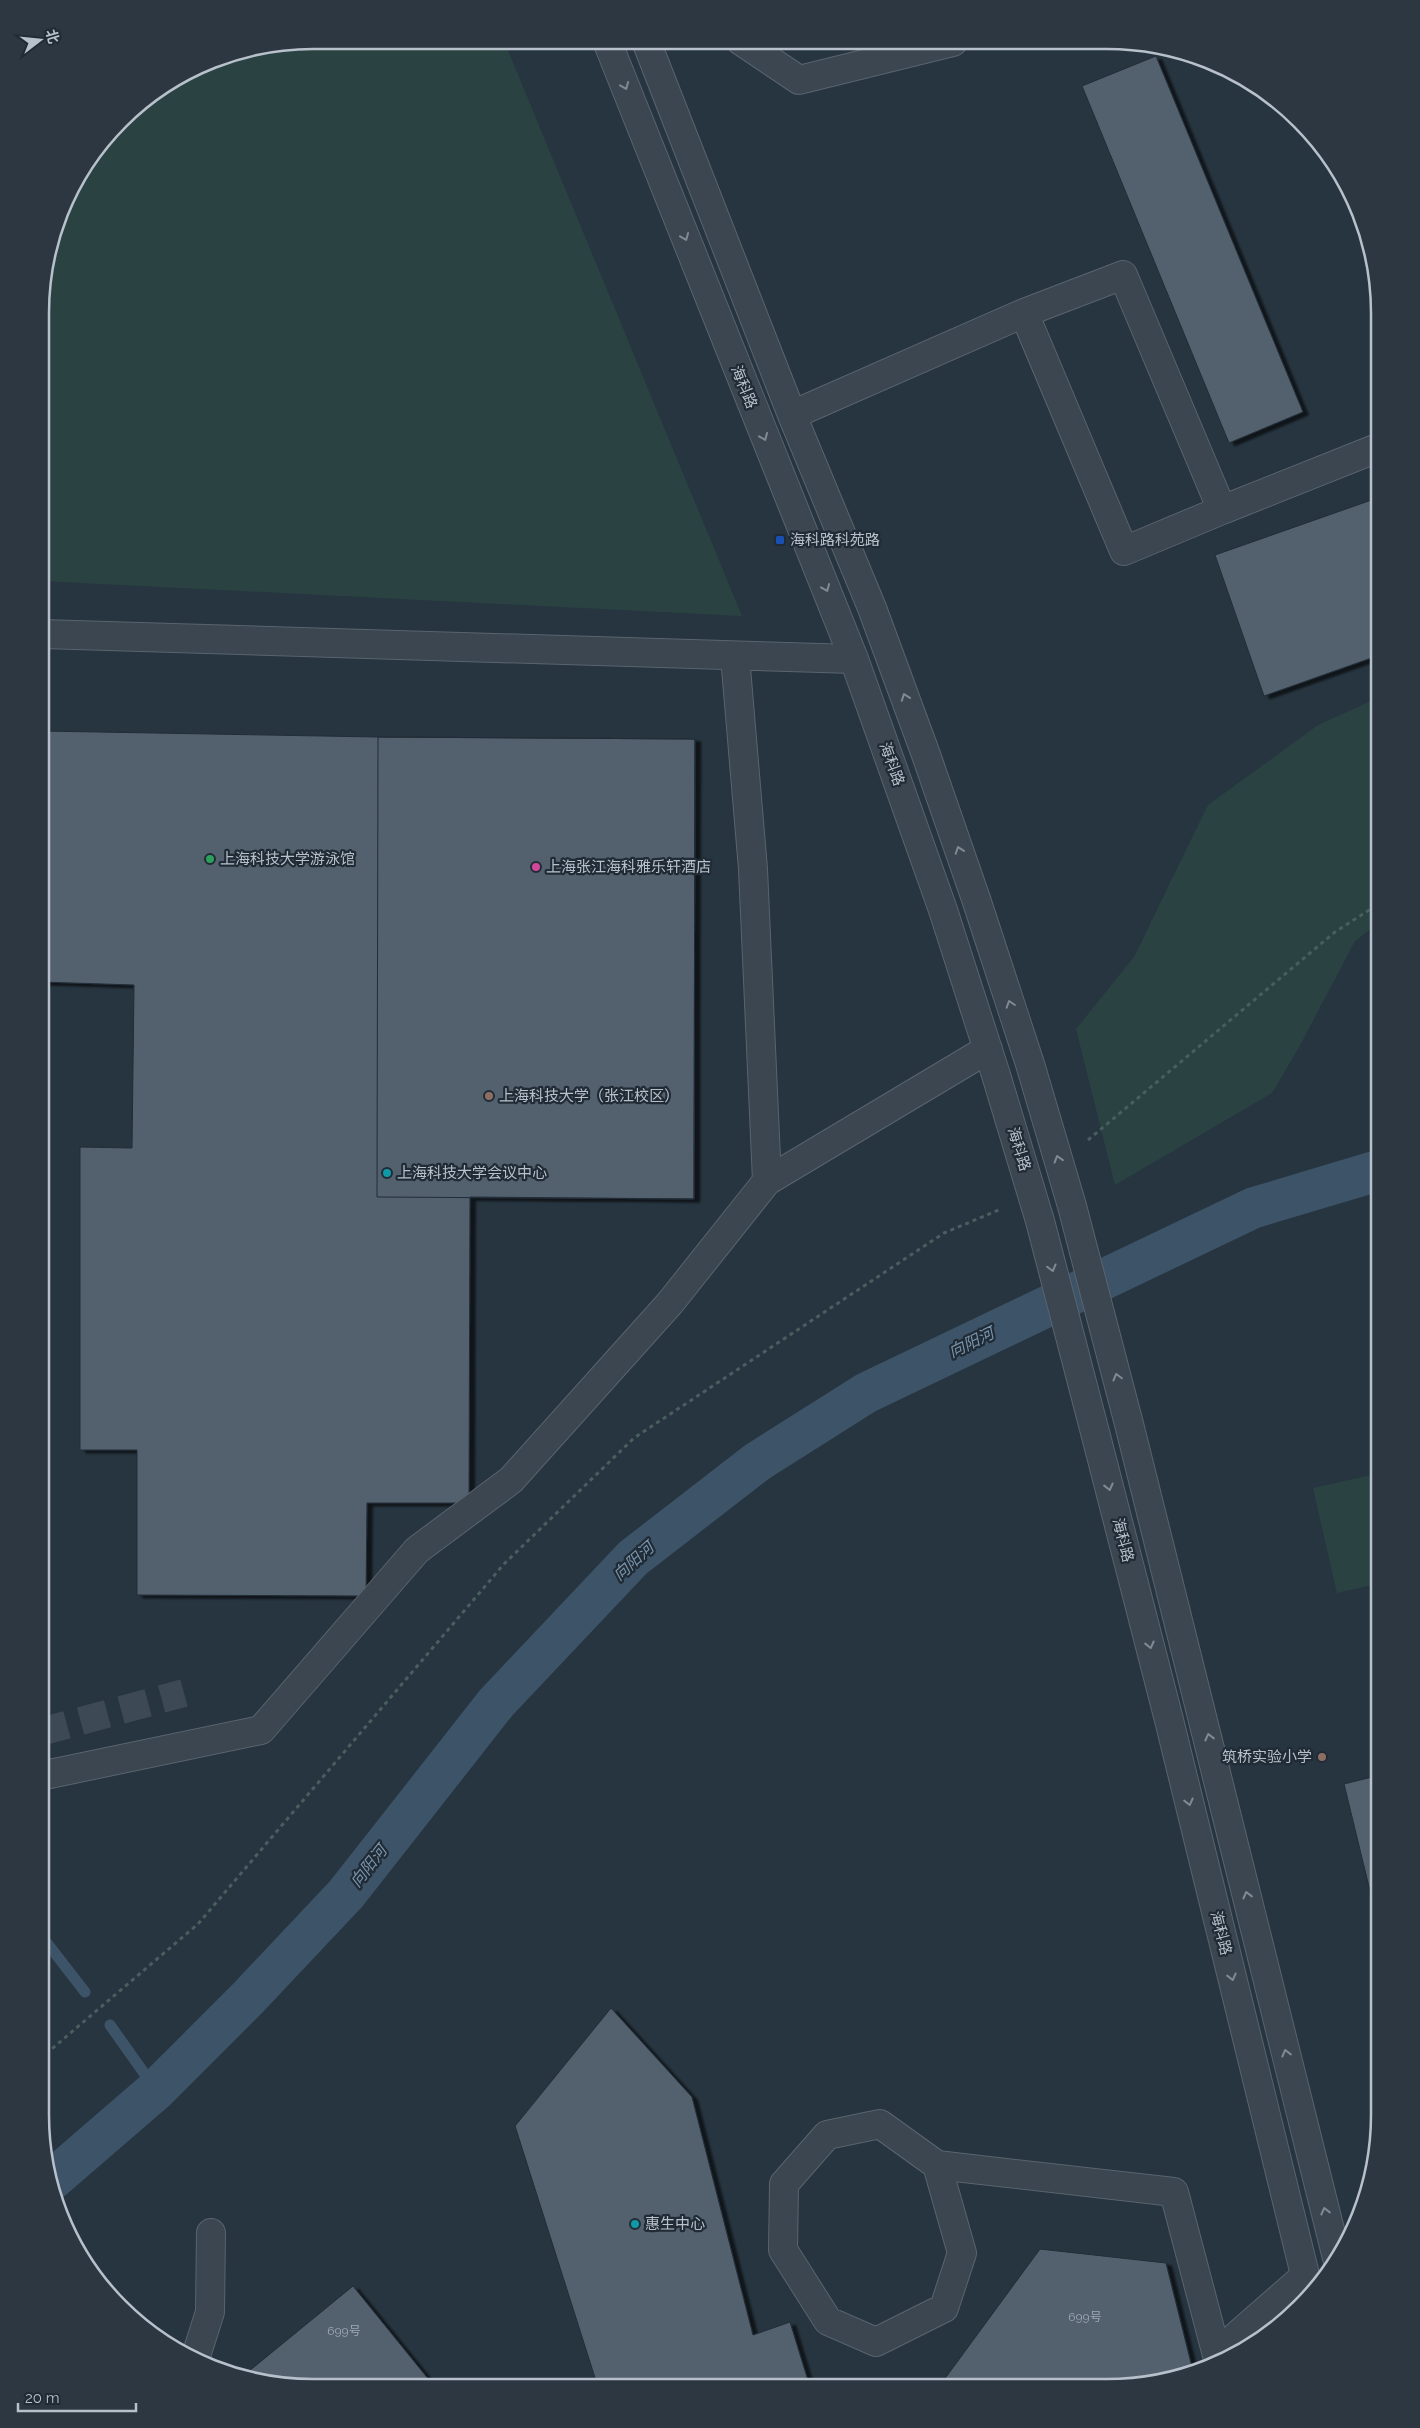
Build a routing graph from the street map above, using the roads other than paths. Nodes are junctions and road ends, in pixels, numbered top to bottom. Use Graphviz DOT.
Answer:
graph roads {
  1 [pos="610,49"];
  2 [pos="649,49"];
  3 [pos="754,49"];
  4 [pos="925,49"];
  5 [pos="1024,313"];
  6 [pos="792,414"];
  7 [pos="1371,451"];
  8 [pos="1222,510"];
  9 [pos="49,634"];
  10 [pos="735,656"];
  11 [pos="854,659"];
  12 [pos="988,1049"];
  13 [pos="768,1181"];
  14 [pos="49,1774"];
  15 [pos="937,2165"];
  16 [pos="211,2234"];
  17 [pos="1335,2249"];
  18 [pos="1307,2285"];
  19 [pos="1228,2350"];
  20 [pos="197,2352"];
  21 [pos="1217,2355"];
  1 -- 11 [label="street, 海科路, one-way"];
  2 -- 6 [label="street"];
  3 -- 4 [label="street"];
  5 -- 6 [label="street"];
  5 -- 8 [label="street"];
  5 -- 8 [label="street"];
  17 -- 6 [label="street, one-way"];
  7 -- 8 [label="street"];
  9 -- 10 [label="street"];
  10 -- 11 [label="street"];
  10 -- 13 [label="street"];
  11 -- 12 [label="street, 海科路"];
  12 -- 13 [label="street"];
  12 -- 18 [label="street, 海科路, one-way"];
  13 -- 14 [label="street"];
  15 -- 15 [label="street"];
  15 -- 21 [label="street"];
  16 -- 20 [label="street"];
  18 -- 19 [label="street"];
}
